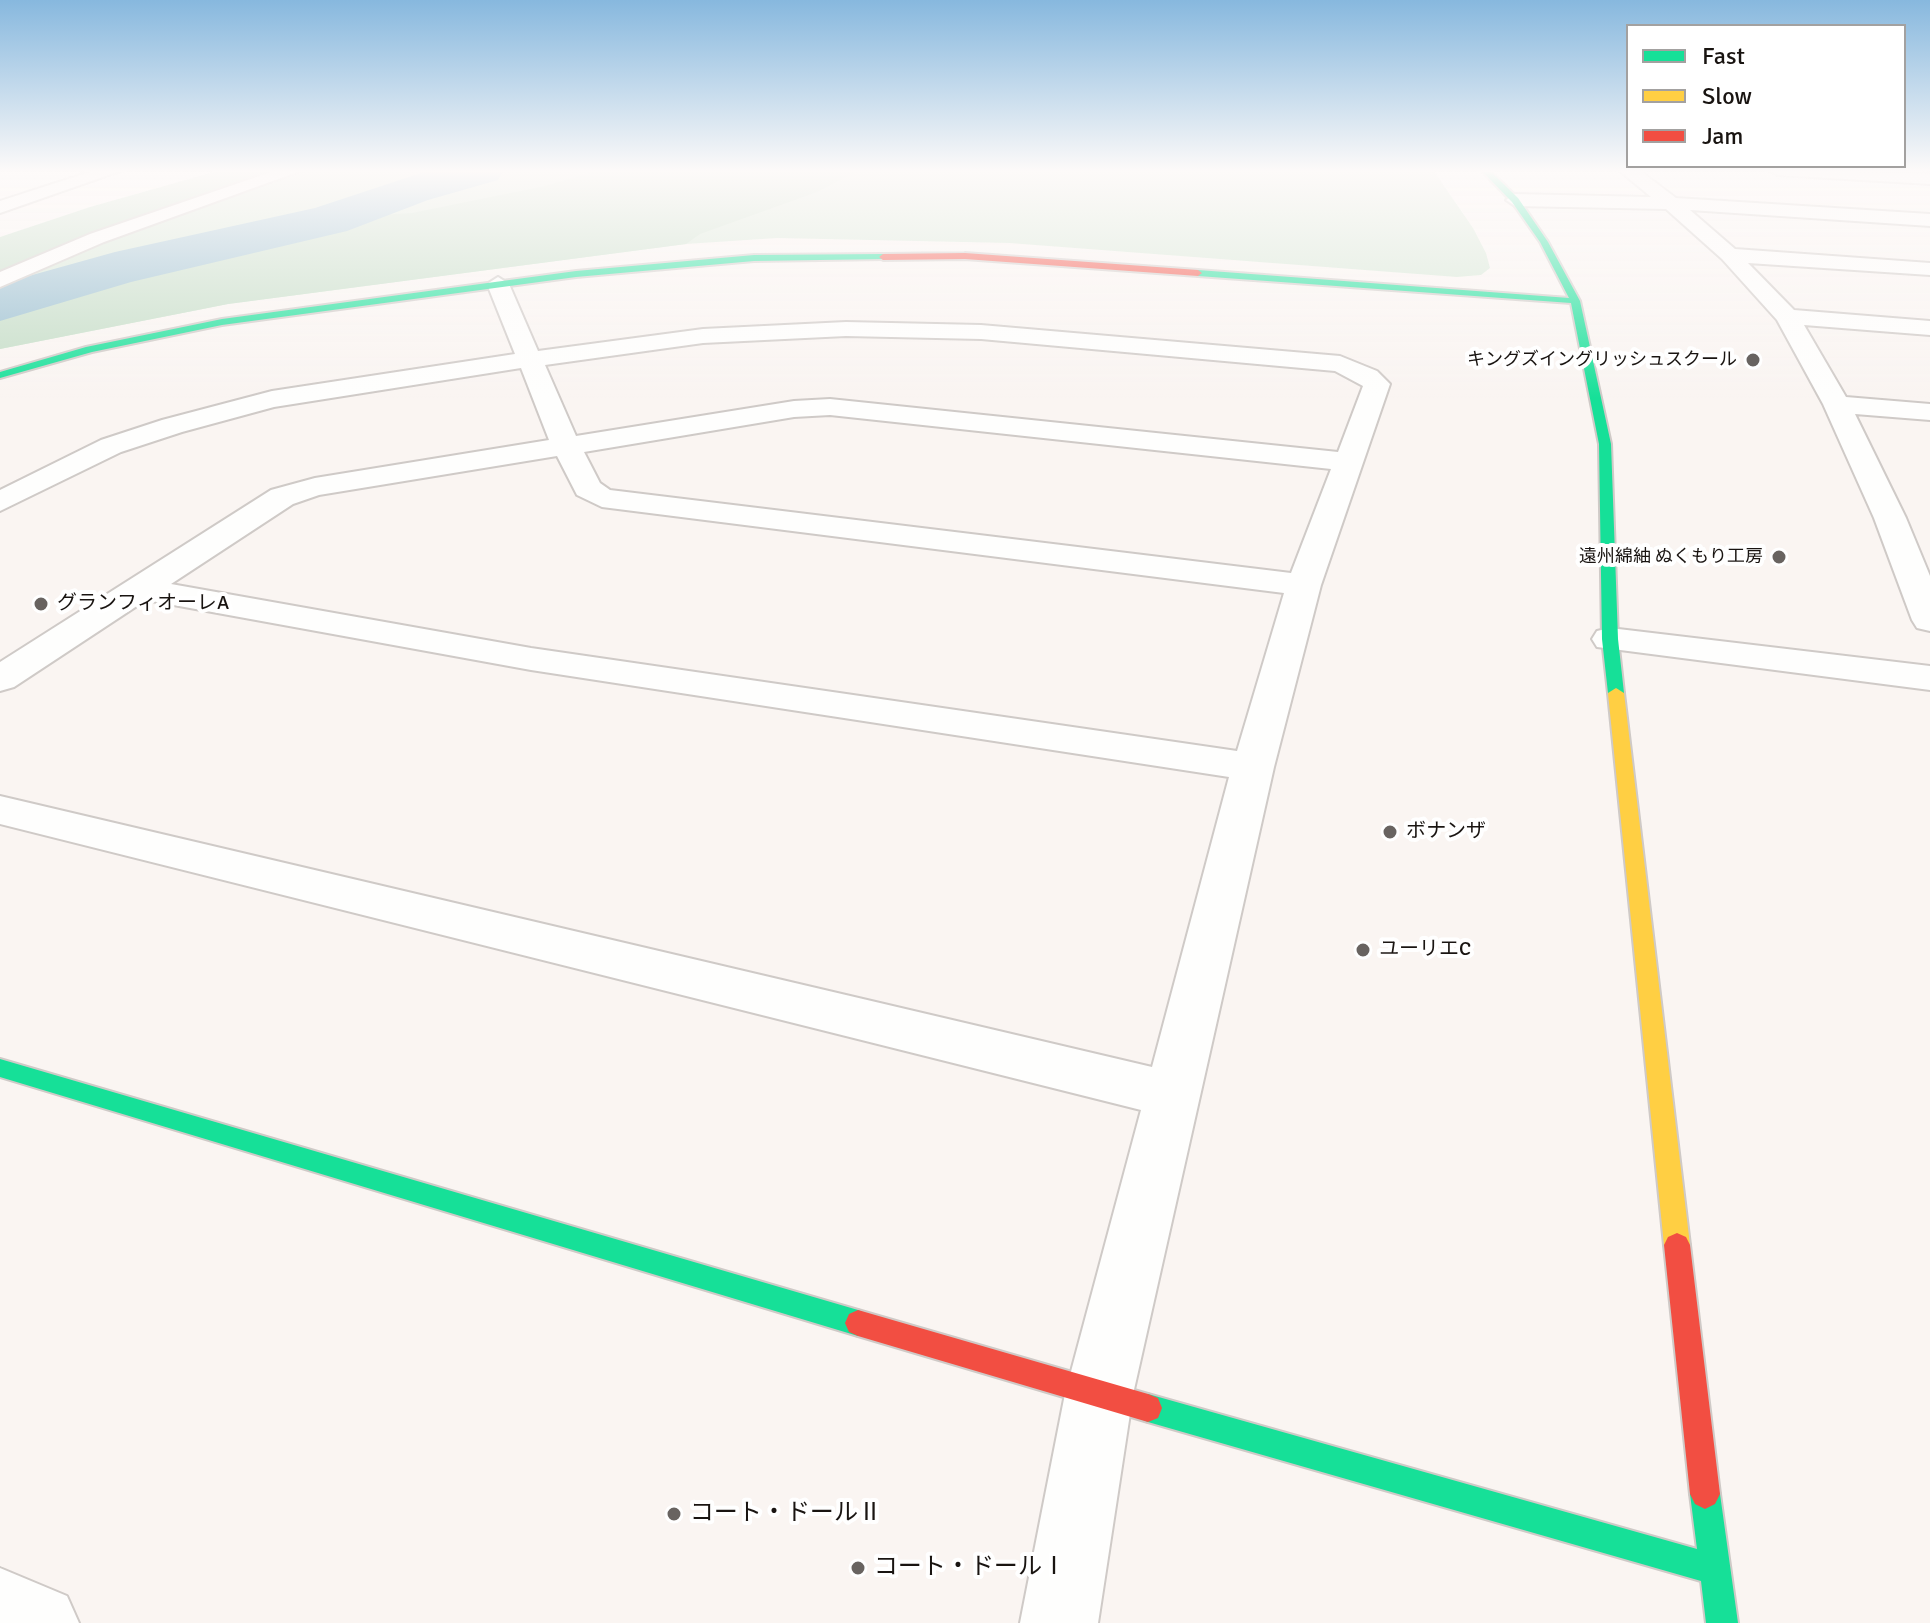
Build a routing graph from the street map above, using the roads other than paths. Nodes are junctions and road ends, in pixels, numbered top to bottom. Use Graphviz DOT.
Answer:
graph roads {
  1 [pos="79,246"];
  2 [pos="1546,246"];
  3 [pos="1719,246"];
  4 [pos="1729,255"];
  5 [pos="1930,269"];
  6 [pos="0,280"];
  7 [pos="498,284"];
  8 [pos="1575,301"];
  9 [pos="1787,317"];
  10 [pos="1930,328"];
  11 [pos="530,358"];
  12 [pos="0,375"];
  13 [pos="1837,404"];
  14 [pos="1930,412"];
  15 [pos="566,446"];
  16 [pos="1347,462"];
  17 [pos="0,502"];
  18 [pos="1890,518"];
  19 [pos="1930,522"];
  20 [pos="1304,585"];
  21 [pos="137,588"];
  22 [pos="1930,620"];
  23 [pos="1610,639"];
  24 [pos="1930,678"];
  25 [pos="0,679"];
  26 [pos="1253,767"];
  27 [pos="0,810"];
  28 [pos="0,1068"];
  29 [pos="1170,1094"];
  30 [pos="1099,1394"];
  31 [pos="1713,1569"];
  32 [pos="0,1606"];
  33 [pos="40,1623"];
  34 [pos="1059,1623"];
  35 [pos="1722,1623"];
  1 -- 6 [label="street"];
  2 -- 8 [label="street"];
  3 -- 4 [label="street"];
  4 -- 5 [label="street"];
  4 -- 9 [label="street"];
  7 -- 8 [label="street"];
  7 -- 11 [label="street"];
  7 -- 12 [label="street"];
  8 -- 23 [label="street"];
  9 -- 10 [label="street"];
  9 -- 13 [label="street"];
  11 -- 15 [label="street"];
  11 -- 16 [label="street"];
  11 -- 17 [label="street"];
  13 -- 14 [label="street"];
  13 -- 18 [label="street"];
  15 -- 16 [label="street"];
  15 -- 20 [label="street"];
  15 -- 21 [label="street"];
  16 -- 20 [label="street"];
  18 -- 19 [label="street"];
  18 -- 22 [label="street"];
  20 -- 26 [label="street"];
  21 -- 25 [label="street"];
  21 -- 26 [label="street"];
  23 -- 24 [label="street"];
  23 -- 31 [label="street"];
  26 -- 29 [label="street"];
  27 -- 29 [label="street"];
  28 -- 30 [label="street"];
  29 -- 30 [label="street"];
  30 -- 31 [label="street"];
  30 -- 34 [label="street"];
  31 -- 35 [label="street"];
  32 -- 33 [label="street"];
}
